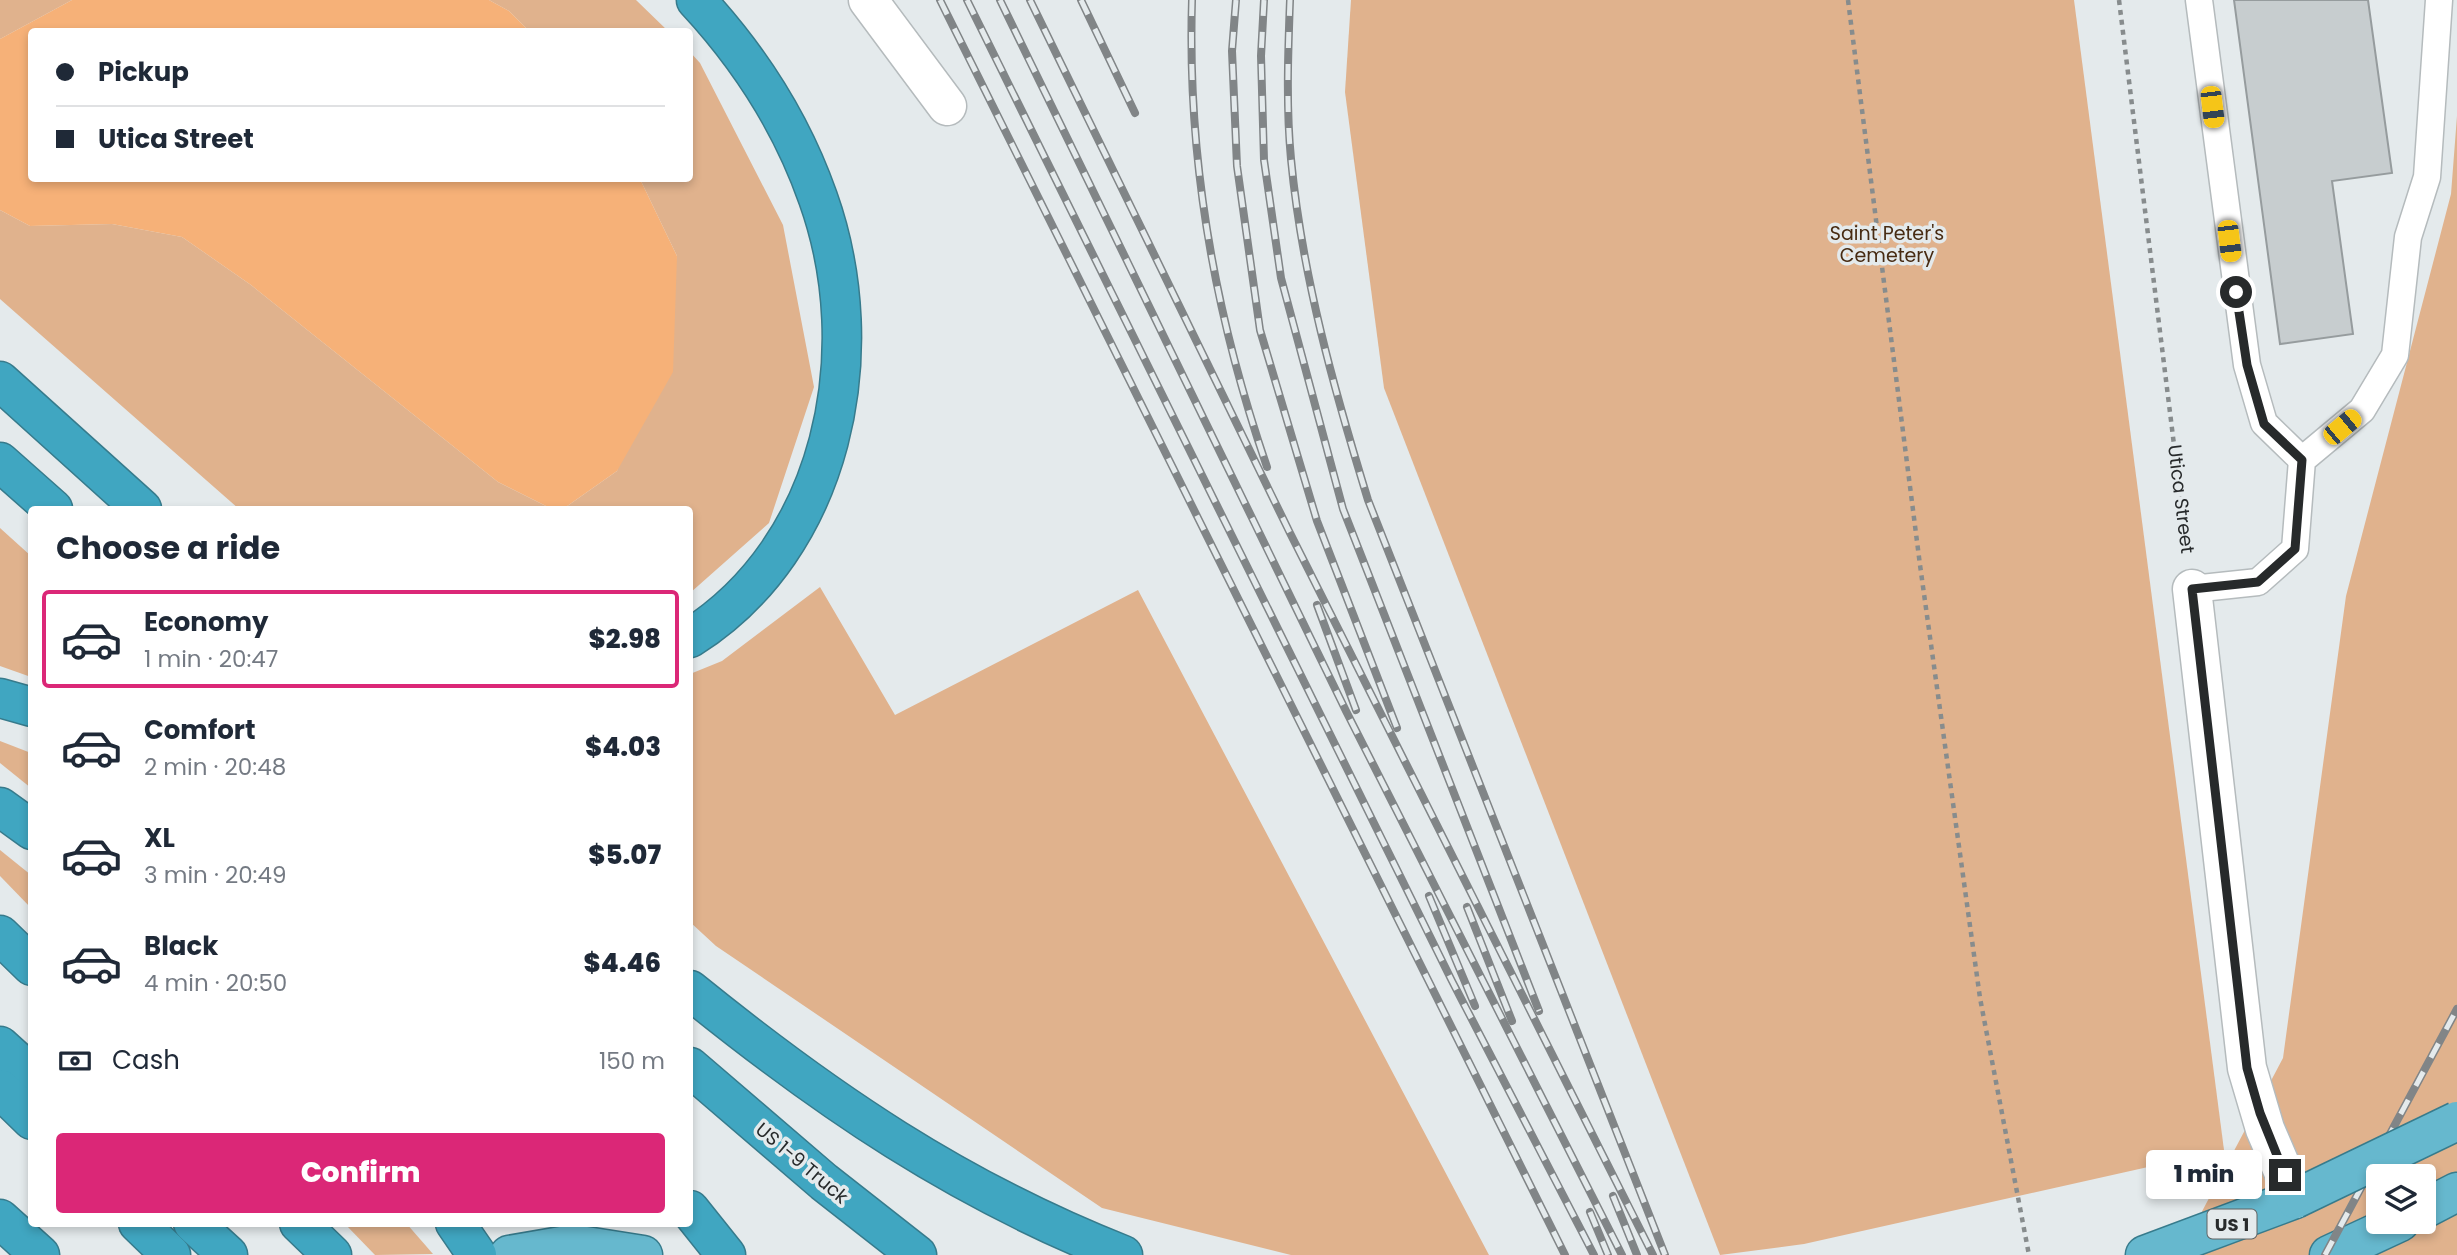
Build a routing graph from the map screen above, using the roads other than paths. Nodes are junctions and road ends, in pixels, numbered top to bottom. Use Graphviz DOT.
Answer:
graph roads {
  1 [pos="696,0"];
  2 [pos="867,0"];
  3 [pos="2199,0"];
  4 [pos="2439,0"];
  5 [pos="947,106"];
  6 [pos="0,381"];
  7 [pos="82,453"];
  8 [pos="2302,460"];
  9 [pos="0,462"];
  10 [pos="49,505"];
  11 [pos="139,506"];
  12 [pos="152,506"];
  13 [pos="2192,589"];
  14 [pos="693,636"];
  15 [pos="0,698"];
  16 [pos="28,706"];
  17 [pos="0,807"];
  18 [pos="28,827"];
  19 [pos="0,935"];
  20 [pos="28,961"];
  21 [pos="693,992"];
  22 [pos="0,1046"];
  23 [pos="693,1070"];
  24 [pos="28,1071"];
  25 [pos="0,1090"];
  26 [pos="28,1116"];
  27 [pos="2457,1121"];
  28 [pos="2457,1192"];
  29 [pos="2295,1199"];
  30 [pos="2436,1203"];
  31 [pos="693,1214"];
  32 [pos="0,1219"];
  33 [pos="142,1227"];
  34 [pos="197,1227"];
  35 [pos="303,1227"];
  36 [pos="458,1227"];
  37 [pos="2374,1234"];
  38 [pos="40,1255"];
  39 [pos="171,1255"];
  40 [pos="228,1255"];
  41 [pos="332,1255"];
  42 [pos="477,1255"];
  43 [pos="509,1255"];
  44 [pos="643,1255"];
  45 [pos="726,1255"];
  46 [pos="917,1255"];
  47 [pos="1123,1255"];
  48 [pos="2145,1255"];
  49 [pos="2329,1255"];
  1 -- 14 [label="highway"];
  2 -- 5 [label="street"];
  3 -- 8 [label="lane"];
  4 -- 8 [label="lane"];
  6 -- 7 [label="highway"];
  7 -- 11 [label="highway"];
  7 -- 12 [label="highway"];
  8 -- 13 [label="lane"];
  9 -- 10 [label="highway"];
  13 -- 29 [label="street"];
  15 -- 16 [label="highway"];
  17 -- 18 [label="highway"];
  19 -- 20 [label="highway"];
  21 -- 47 [label="highway"];
  22 -- 24 [label="highway"];
  23 -- 46 [label="highway, US 1-9 Truck"];
  25 -- 26 [label="highway"];
  27 -- 29 [label="highway, US 1, bridge"];
  28 -- 30 [label="highway"];
  29 -- 48 [label="highway, US 1"];
  31 -- 45 [label="highway"];
  32 -- 38 [label="highway"];
  33 -- 39 [label="highway"];
  34 -- 40 [label="highway"];
  35 -- 41 [label="highway"];
  36 -- 42 [label="highway"];
  37 -- 49 [label="highway"];
  43 -- 44 [label="highway"];
}
